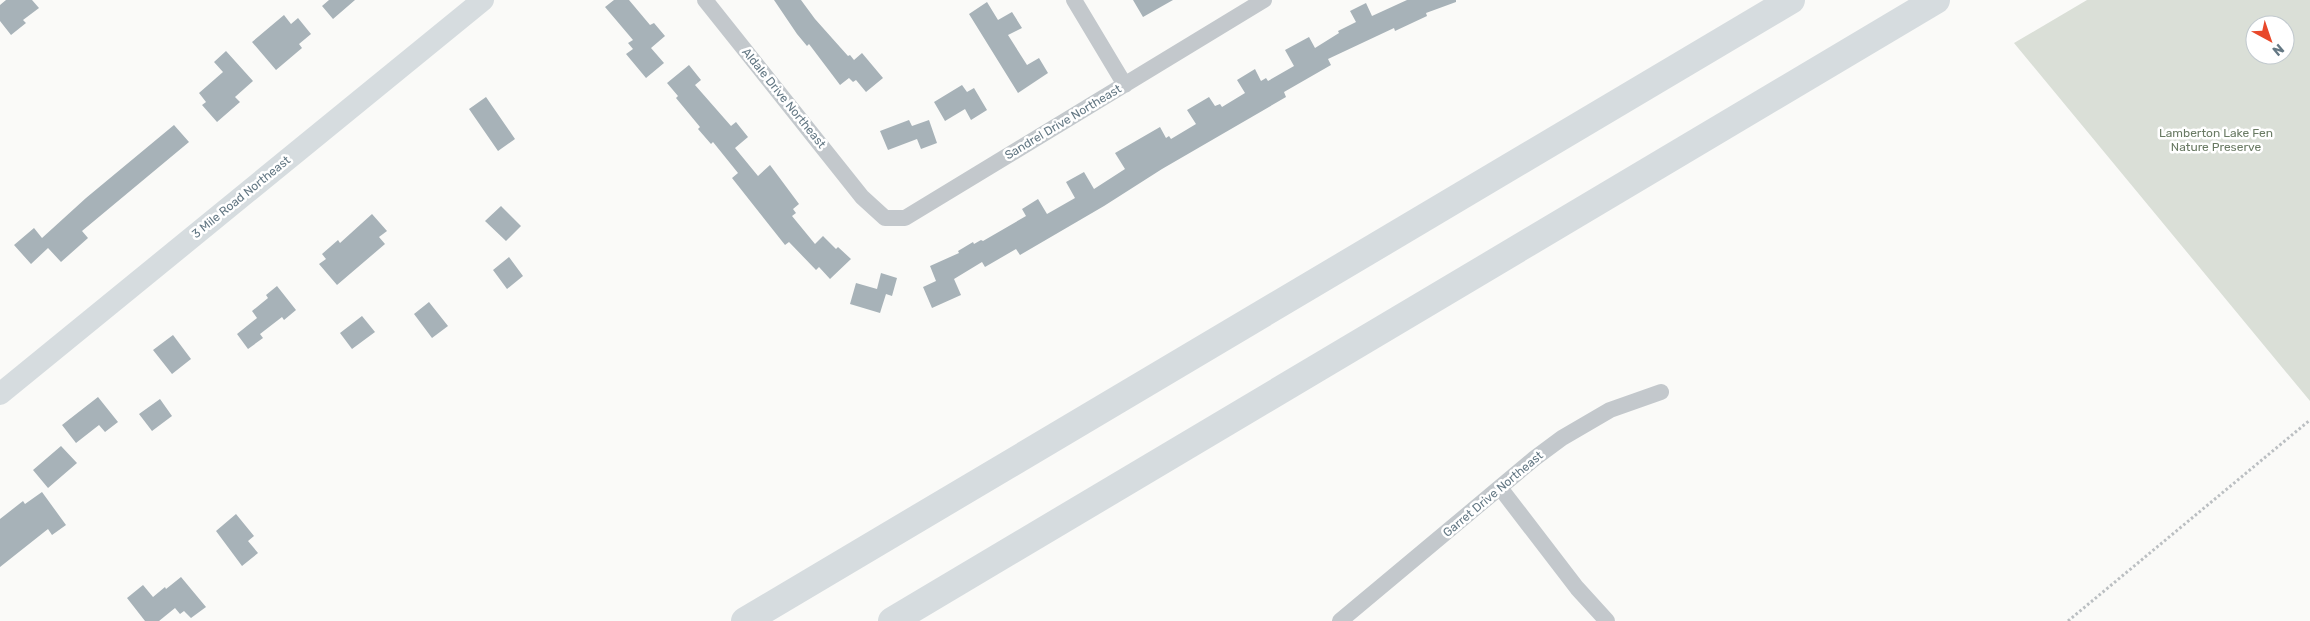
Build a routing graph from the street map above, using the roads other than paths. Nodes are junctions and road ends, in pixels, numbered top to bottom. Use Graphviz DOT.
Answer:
graph roads {
  1 [pos="483,0"];
  2 [pos="705,0"];
  3 [pos="1074,0"];
  4 [pos="1264,0"];
  5 [pos="1791,0"];
  6 [pos="1936,0"];
  7 [pos="1125,84"];
  8 [pos="862,196"];
  9 [pos="1661,392"];
  10 [pos="0,394"];
  11 [pos="1501,488"];
  12 [pos="745,621"];
  13 [pos="892,621"];
  14 [pos="1340,621"];
  15 [pos="1606,621"];
  1 -- 10 [label="main road, 3 Mile Road Northeast"];
  2 -- 8 [label="street, Aldale Drive Northeast"];
  3 -- 7 [label="street"];
  4 -- 7 [label="street, Sandrel Drive Northeast"];
  5 -- 12 [label="highway"];
  6 -- 13 [label="highway"];
  7 -- 8 [label="street, Sandrel Drive Northeast"];
  9 -- 11 [label="street, Garret Drive Northeast"];
  11 -- 14 [label="street, Garret Drive Northeast"];
  11 -- 15 [label="street"];
}
